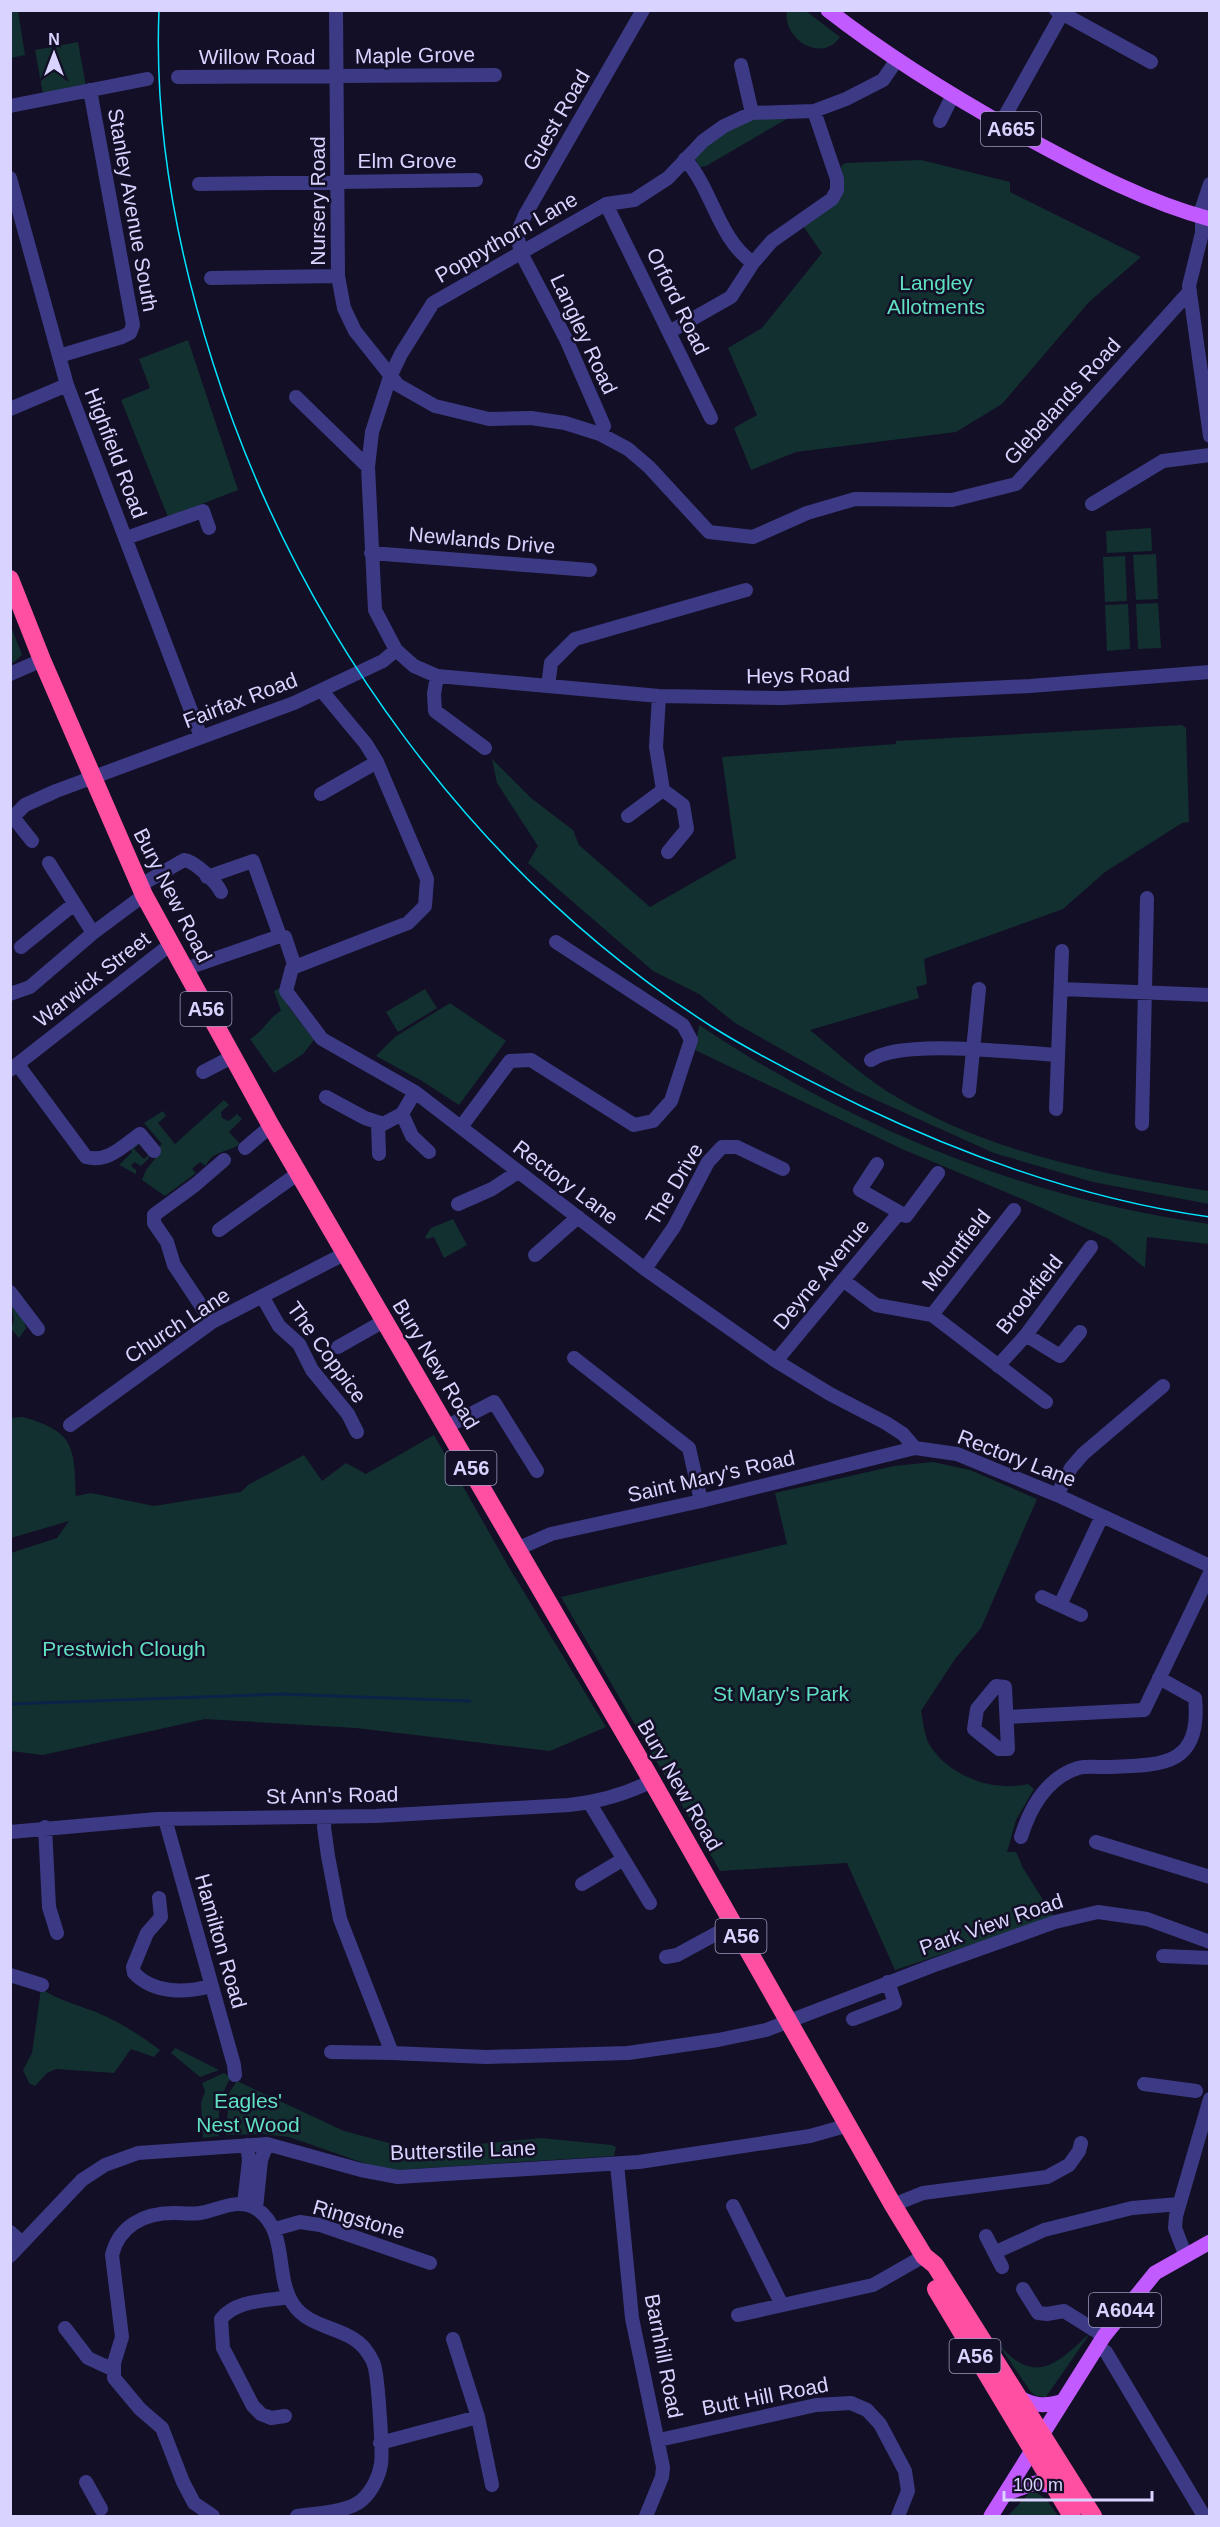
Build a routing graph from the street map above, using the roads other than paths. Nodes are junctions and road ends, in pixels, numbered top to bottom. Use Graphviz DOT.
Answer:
graph roads {
  1 [pos="336,10"];
  2 [pos="644,10"];
  3 [pos="828,10"];
  4 [pos="1061,12"];
  5 [pos="896,61"];
  6 [pos="1152,62"];
  7 [pos="741,65"];
  8 [pos="495,75"];
  9 [pos="178,77"];
  10 [pos="336,77"];
  11 [pos="147,79"];
  12 [pos="90,90"];
  13 [pos="954,95"];
  14 [pos="10,106"];
  15 [pos="814,111"];
  16 [pos="752,113"];
  17 [pos="940,121"];
  18 [pos="1001,123"];
  19 [pos="685,159"];
  20 [pos="10,178"];
  21 [pos="476,180"];
  22 [pos="338,181"];
  23 [pos="199,184"];
  24 [pos="1209,184"];
  25 [pos="606,204"];
  26 [pos="1206,218"];
  27 [pos="521,253"];
  28 [pos="753,263"];
  29 [pos="338,276"];
  30 [pos="211,278"];
  31 [pos="1190,291"];
  32 [pos="670,331"];
  33 [pos="59,356"];
  34 [pos="390,377"];
  35 [pos="67,385"];
  36 [pos="296,397"];
  37 [pos="10,409"];
  38 [pos="711,418"];
  39 [pos="600,434"];
  40 [pos="1209,436"];
  41 [pos="1209,454"];
  42 [pos="368,467"];
  43 [pos="1092,504"];
  44 [pos="209,528"];
  45 [pos="126,538"];
  46 [pos="371,553"];
  47 [pos="590,570"];
  48 [pos="10,579"];
  49 [pos="746,590"];
  50 [pos="14,591"];
  51 [pos="396,650"];
  52 [pos="42,660"];
  53 [pos="1209,672"];
  54 [pos="10,674"];
  55 [pos="437,676"];
  56 [pos="548,686"];
  57 [pos="322,690"];
  58 [pos="659,696"];
  59 [pos="201,737"];
  60 [pos="485,748"];
  61 [pos="376,762"];
  62 [pos="93,777"];
  63 [pos="663,790"];
  64 [pos="321,794"];
  65 [pos="628,816"];
  66 [pos="12,819"];
  67 [pos="32,840"];
  68 [pos="668,852"];
  69 [pos="48,863"];
  70 [pos="207,877"];
  71 [pos="141,891"];
  72 [pos="221,892"];
  73 [pos="1147,898"];
  74 [pos="74,904"];
  75 [pos="93,933"];
  76 [pos="285,937"];
  77 [pos="556,942"];
  78 [pos="171,944"];
  79 [pos="21,947"];
  80 [pos="1062,951"];
  81 [pos="295,967"];
  82 [pos="185,969"];
  83 [pos="979,989"];
  84 [pos="1061,989"];
  85 [pos="1145,992"];
  86 [pos="10,994"];
  87 [pos="1209,995"];
  88 [pos="974,1051"];
  89 [pos="1058,1055"];
  90 [pos="232,1057"];
  91 [pos="871,1060"];
  92 [pos="14,1067"];
  93 [pos="203,1072"];
  94 [pos="969,1091"];
  95 [pos="415,1092"];
  96 [pos="326,1097"];
  97 [pos="1056,1108"];
  98 [pos="402,1114"];
  99 [pos="378,1122"];
  100 [pos="1142,1124"];
  101 [pos="271,1126"];
  102 [pos="461,1127"];
  103 [pos="245,1148"];
  104 [pos="154,1151"];
  105 [pos="429,1152"];
  106 [pos="379,1154"];
  107 [pos="224,1160"];
  108 [pos="877,1164"];
  109 [pos="783,1169"];
  110 [pos="300,1172"];
  111 [pos="518,1173"];
  112 [pos="938,1173"];
  113 [pos="458,1204"];
  114 [pos="1014,1210"];
  115 [pos="899,1213"];
  116 [pos="578,1217"];
  117 [pos="219,1230"];
  118 [pos="1091,1247"];
  119 [pos="346,1252"];
  120 [pos="535,1255"];
  121 [pos="645,1269"];
  122 [pos="843,1280"];
  123 [pos="10,1292"];
  124 [pos="262,1296"];
  125 [pos="932,1315"];
  126 [pos="384,1321"];
  127 [pos="212,1323"];
  128 [pos="38,1329"];
  129 [pos="1080,1332"];
  130 [pos="1026,1335"];
  131 [pos="338,1347"];
  132 [pos="574,1358"];
  133 [pos="776,1361"];
  134 [pos="998,1366"];
  135 [pos="1163,1386"];
  136 [pos="1046,1402"];
  137 [pos="70,1425"];
  138 [pos="448,1426"];
  139 [pos="357,1432"];
  140 [pos="915,1448"];
  141 [pos="537,1470"];
  142 [pos="1057,1495"];
  143 [pos="701,1501"];
  144 [pos="1102,1516"];
  145 [pos="517,1549"];
  146 [pos="1209,1566"];
  147 [pos="1209,1573"];
  148 [pos="1042,1597"];
  149 [pos="1060,1605"];
  150 [pos="1081,1615"];
  151 [pos="1159,1678"];
  152 [pos="1007,1717"];
  153 [pos="652,1781"];
  154 [pos="589,1803"];
  155 [pos="325,1817"];
  156 [pos="165,1819"];
  157 [pos="45,1827"];
  158 [pos="10,1832"];
  159 [pos="1021,1837"];
  160 [pos="1096,1842"];
  161 [pos="622,1860"];
  162 [pos="1209,1877"];
  163 [pos="582,1884"];
  164 [pos="159,1898"];
  165 [pos="650,1903"];
  166 [pos="734,1924"];
  167 [pos="57,1933"];
  168 [pos="1209,1942"];
  169 [pos="1163,1956"];
  170 [pos="666,1957"];
  171 [pos="1209,1958"];
  172 [pos="10,1975"];
  173 [pos="888,1982"];
  174 [pos="42,1986"];
  175 [pos="211,1986"];
  176 [pos="853,2019"];
  177 [pos="790,2022"];
  178 [pos="331,2052"];
  179 [pos="392,2054"];
  180 [pos="235,2076"];
  181 [pos="1144,2084"];
  182 [pos="1206,2097"];
  183 [pos="849,2125"];
  184 [pos="1081,2143"];
  185 [pos="267,2144"];
  186 [pos="247,2145"];
  187 [pos="617,2164"];
  188 [pos="1179,2204"];
  189 [pos="893,2205"];
  190 [pos="250,2206"];
  191 [pos="734,2206"];
  192 [pos="275,2229"];
  193 [pos="10,2232"];
  194 [pos="986,2236"];
  195 [pos="1209,2242"];
  196 [pos="22,2243"];
  197 [pos="996,2252"];
  198 [pos="1185,2254"];
  199 [pos="10,2256"];
  200 [pos="925,2258"];
  201 [pos="430,2263"];
  202 [pos="1002,2267"];
  203 [pos="1023,2289"];
  204 [pos="289,2297"];
  205 [pos="782,2305"];
  206 [pos="738,2315"];
  207 [pos="65,2328"];
  208 [pos="453,2339"];
  209 [pos="1101,2341"];
  210 [pos="114,2370"];
  211 [pos="1015,2395"];
  212 [pos="1063,2401"];
  213 [pos="285,2415"];
  214 [pos="478,2417"];
  215 [pos="1043,2435"];
  216 [pos="659,2440"];
  217 [pos="380,2443"];
  218 [pos="1033,2451"];
  219 [pos="86,2482"];
  220 [pos="492,2485"];
  221 [pos="1055,2486"];
  222 [pos="1007,2493"];
  223 [pos="99,2514"];
  224 [pos="213,2517"];
  225 [pos="297,2517"];
  226 [pos="646,2517"];
  227 [pos="898,2517"];
  228 [pos="991,2517"];
  229 [pos="1072,2517"];
  230 [pos="1093,2517"];
  231 [pos="1204,2517"];
  1 -- 10 [label="street, Nursery Road"];
  2 -- 27 [label="street, Guest Road"];
  3 -- 5 [label="main road, A665"];
  4 -- 6 [label="street"];
  4 -- 18 [label="street"];
  5 -- 13 [label="main road, A665"];
  5 -- 15 [label="street"];
  7 -- 16 [label="street"];
  8 -- 10 [label="street, Maple Grove"];
  9 -- 10 [label="street, Willow Road"];
  10 -- 22 [label="street, Nursery Road"];
  11 -- 12 [label="street"];
  12 -- 14 [label="street"];
  12 -- 33 [label="street, Stanley Avenue South"];
  13 -- 17 [label="street"];
  13 -- 18 [label="main road, A665"];
  15 -- 16 [label="street"];
  15 -- 28 [label="street"];
  16 -- 19 [label="street"];
  18 -- 26 [label="main road, A665"];
  19 -- 25 [label="street"];
  19 -- 28 [label="street"];
  20 -- 33 [label="street, Highfield Road"];
  21 -- 22 [label="street, Elm Grove"];
  22 -- 23 [label="street, Elm Grove"];
  22 -- 29 [label="street, Nursery Road"];
  24 -- 26 [label="street"];
  25 -- 27 [label="street, Poppythorn Lane"];
  25 -- 32 [label="street, Orford Road"];
  26 -- 31 [label="street"];
  27 -- 34 [label="street, Poppythorn Lane"];
  27 -- 39 [label="street, Langley Road"];
  28 -- 32 [label="street"];
  29 -- 30 [label="street"];
  29 -- 34 [label="street, Nursery Road"];
  31 -- 39 [label="street, Glebelands Road"];
  31 -- 40 [label="street"];
  32 -- 38 [label="street, Orford Road"];
  33 -- 35 [label="street, Highfield Road"];
  34 -- 39 [label="street, Glebelands Road"];
  34 -- 42 [label="street, Poppythorn Lane"];
  35 -- 37 [label="street"];
  35 -- 45 [label="street, Highfield Road"];
  36 -- 42 [label="street"];
  41 -- 43 [label="street"];
  42 -- 46 [label="street, Poppythorn Lane"];
  44 -- 45 [label="street"];
  45 -- 59 [label="street, Highfield Road"];
  46 -- 47 [label="street, Newlands Drive"];
  46 -- 51 [label="street, Poppythorn Lane"];
  48 -- 50 [label="highway, Bury New Road / A56"];
  49 -- 56 [label="street"];
  50 -- 52 [label="highway, Bury New Road / A56"];
  51 -- 55 [label="street, Heys Road"];
  51 -- 57 [label="street, Fairfax Road"];
  52 -- 54 [label="street"];
  52 -- 62 [label="highway, Bury New Road / A56"];
  53 -- 58 [label="street, Heys Road"];
  55 -- 56 [label="street, Heys Road"];
  55 -- 60 [label="street"];
  56 -- 58 [label="street, Heys Road"];
  57 -- 59 [label="street, Fairfax Road"];
  57 -- 61 [label="street"];
  58 -- 63 [label="street"];
  59 -- 62 [label="street, Fairfax Road"];
  61 -- 64 [label="street"];
  61 -- 81 [label="street"];
  62 -- 66 [label="street, Fairfax Road"];
  62 -- 71 [label="highway, Bury New Road / A56"];
  63 -- 65 [label="street"];
  63 -- 68 [label="street"];
  66 -- 67 [label="street"];
  69 -- 74 [label="street"];
  70 -- 71 [label="street"];
  70 -- 72 [label="street"];
  70 -- 82 [label="street"];
  71 -- 75 [label="street"];
  71 -- 78 [label="highway, Bury New Road / A56"];
  73 -- 85 [label="street"];
  74 -- 75 [label="street"];
  74 -- 79 [label="street"];
  75 -- 86 [label="street"];
  76 -- 81 [label="street"];
  77 -- 102 [label="street"];
  78 -- 82 [label="highway, Bury New Road / A56"];
  78 -- 92 [label="street, Warwick Street"];
  80 -- 84 [label="street"];
  81 -- 95 [label="street, Rectory Lane"];
  82 -- 90 [label="highway, Bury New Road / A56"];
  83 -- 88 [label="street"];
  84 -- 85 [label="street"];
  84 -- 89 [label="street"];
  85 -- 87 [label="street"];
  85 -- 100 [label="street"];
  88 -- 89 [label="street"];
  88 -- 91 [label="street"];
  88 -- 94 [label="street"];
  89 -- 97 [label="street"];
  90 -- 93 [label="street"];
  90 -- 101 [label="highway, Bury New Road / A56"];
  92 -- 104 [label="street"];
  95 -- 98 [label="street"];
  95 -- 102 [label="street, Rectory Lane"];
  96 -- 99 [label="street"];
  98 -- 99 [label="street"];
  98 -- 105 [label="street"];
  99 -- 106 [label="street"];
  101 -- 103 [label="street"];
  101 -- 110 [label="highway, Bury New Road / A56"];
  102 -- 111 [label="street, Rectory Lane"];
  107 -- 127 [label="street"];
  108 -- 115 [label="street"];
  109 -- 121 [label="street, The Drive"];
  110 -- 117 [label="street"];
  110 -- 119 [label="highway, Bury New Road / A56"];
  111 -- 113 [label="street"];
  111 -- 116 [label="street, Rectory Lane"];
  112 -- 115 [label="street, Deyne Avenue"];
  114 -- 125 [label="street, Mountfield"];
  115 -- 122 [label="street, Deyne Avenue"];
  116 -- 120 [label="street"];
  116 -- 121 [label="street, Rectory Lane"];
  118 -- 130 [label="street, Brookfield"];
  119 -- 124 [label="street, Church Lane"];
  119 -- 126 [label="highway, Bury New Road / A56"];
  121 -- 133 [label="street, Rectory Lane"];
  122 -- 125 [label="street"];
  122 -- 133 [label="street, Deyne Avenue"];
  123 -- 128 [label="street"];
  124 -- 127 [label="street, Church Lane"];
  124 -- 139 [label="street, The Coppice"];
  125 -- 134 [label="street"];
  126 -- 131 [label="street"];
  126 -- 138 [label="highway, Bury New Road / A56"];
  127 -- 137 [label="street, Church Lane"];
  129 -- 130 [label="street"];
  130 -- 134 [label="street, Brookfield"];
  132 -- 143 [label="street"];
  133 -- 140 [label="street, Rectory Lane"];
  134 -- 136 [label="street"];
  135 -- 142 [label="street"];
  138 -- 141 [label="street"];
  138 -- 145 [label="highway, Bury New Road / A56"];
  140 -- 142 [label="street, Rectory Lane"];
  140 -- 143 [label="street, Saint Mary's Road"];
  142 -- 144 [label="street, Rectory Lane"];
  143 -- 145 [label="street, Saint Mary's Road"];
  144 -- 146 [label="street, Rectory Lane"];
  144 -- 149 [label="street"];
  145 -- 153 [label="highway, Bury New Road / A56"];
  147 -- 151 [label="street"];
  148 -- 149 [label="street"];
  149 -- 150 [label="street"];
  151 -- 152 [label="street"];
  151 -- 159 [label="street"];
  153 -- 154 [label="street, St Ann's Road"];
  153 -- 166 [label="highway, Bury New Road / A56"];
  154 -- 155 [label="street, St Ann's Road"];
  154 -- 161 [label="street"];
  155 -- 156 [label="street, St Ann's Road"];
  155 -- 179 [label="street"];
  156 -- 157 [label="street, St Ann's Road"];
  156 -- 175 [label="street, Hamilton Road"];
  157 -- 158 [label="street, St Ann's Road"];
  157 -- 167 [label="street"];
  160 -- 162 [label="street"];
  161 -- 163 [label="street"];
  161 -- 165 [label="street"];
  164 -- 175 [label="street"];
  166 -- 170 [label="street"];
  166 -- 177 [label="highway, Bury New Road / A56"];
  168 -- 173 [label="street, Park View Road"];
  169 -- 171 [label="street"];
  172 -- 174 [label="street"];
  173 -- 176 [label="street"];
  173 -- 177 [label="street, Park View Road"];
  175 -- 180 [label="street, Hamilton Road"];
  177 -- 179 [label="street, Park View Road"];
  177 -- 183 [label="highway, Bury New Road / A56"];
  178 -- 179 [label="street, Park View Road"];
  181 -- 182 [label="street"];
  182 -- 188 [label="street"];
  183 -- 187 [label="street, Butterstile Lane"];
  183 -- 189 [label="highway, Bury New Road / A56"];
  184 -- 189 [label="street"];
  185 -- 186 [label="street, Butterstile Lane"];
  185 -- 187 [label="street, Butterstile Lane"];
  185 -- 190 [label="street"];
  186 -- 190 [label="street"];
  186 -- 196 [label="street, Butterstile Lane"];
  187 -- 216 [label="street, Barnhill Road"];
  188 -- 197 [label="street"];
  188 -- 198 [label="street"];
  189 -- 200 [label="highway, Bury New Road / A56"];
  190 -- 192 [label="street"];
  190 -- 210 [label="street"];
  191 -- 205 [label="street"];
  192 -- 201 [label="street, Ringstone"];
  192 -- 204 [label="street"];
  193 -- 196 [label="street"];
  194 -- 197 [label="street"];
  195 -- 198 [label="main road, A6044"];
  196 -- 199 [label="street, Butterstile Lane"];
  197 -- 202 [label="street"];
  198 -- 209 [label="main road, A6044"];
  200 -- 205 [label="street"];
  200 -- 211 [label="highway, Bury New Road / A56"];
  200 -- 218 [label="highway, Bury New Road / A56"];
  203 -- 209 [label="street"];
  204 -- 213 [label="street"];
  204 -- 217 [label="street"];
  205 -- 206 [label="street"];
  207 -- 210 [label="street"];
  208 -- 214 [label="street"];
  209 -- 212 [label="main road, A6044"];
  209 -- 231 [label="street"];
  210 -- 224 [label="street"];
  211 -- 212 [label="main road"];
  211 -- 215 [label="highway, Bury New Road / A56"];
  212 -- 215 [label="main road, A6044"];
  214 -- 217 [label="street"];
  214 -- 220 [label="street"];
  215 -- 218 [label="main road, A6044"];
  215 -- 230 [label="highway, Bury New Road / A56"];
  216 -- 226 [label="street, Barnhill Road"];
  216 -- 227 [label="street, Butt Hill Road"];
  217 -- 225 [label="street"];
  218 -- 221 [label="highway, Bury New Road / A56"];
  218 -- 222 [label="main road, A6044"];
  219 -- 223 [label="street"];
  221 -- 222 [label="main road"];
  221 -- 229 [label="highway, Bury New Road / A56"];
  222 -- 228 [label="main road, A6044"];
}
